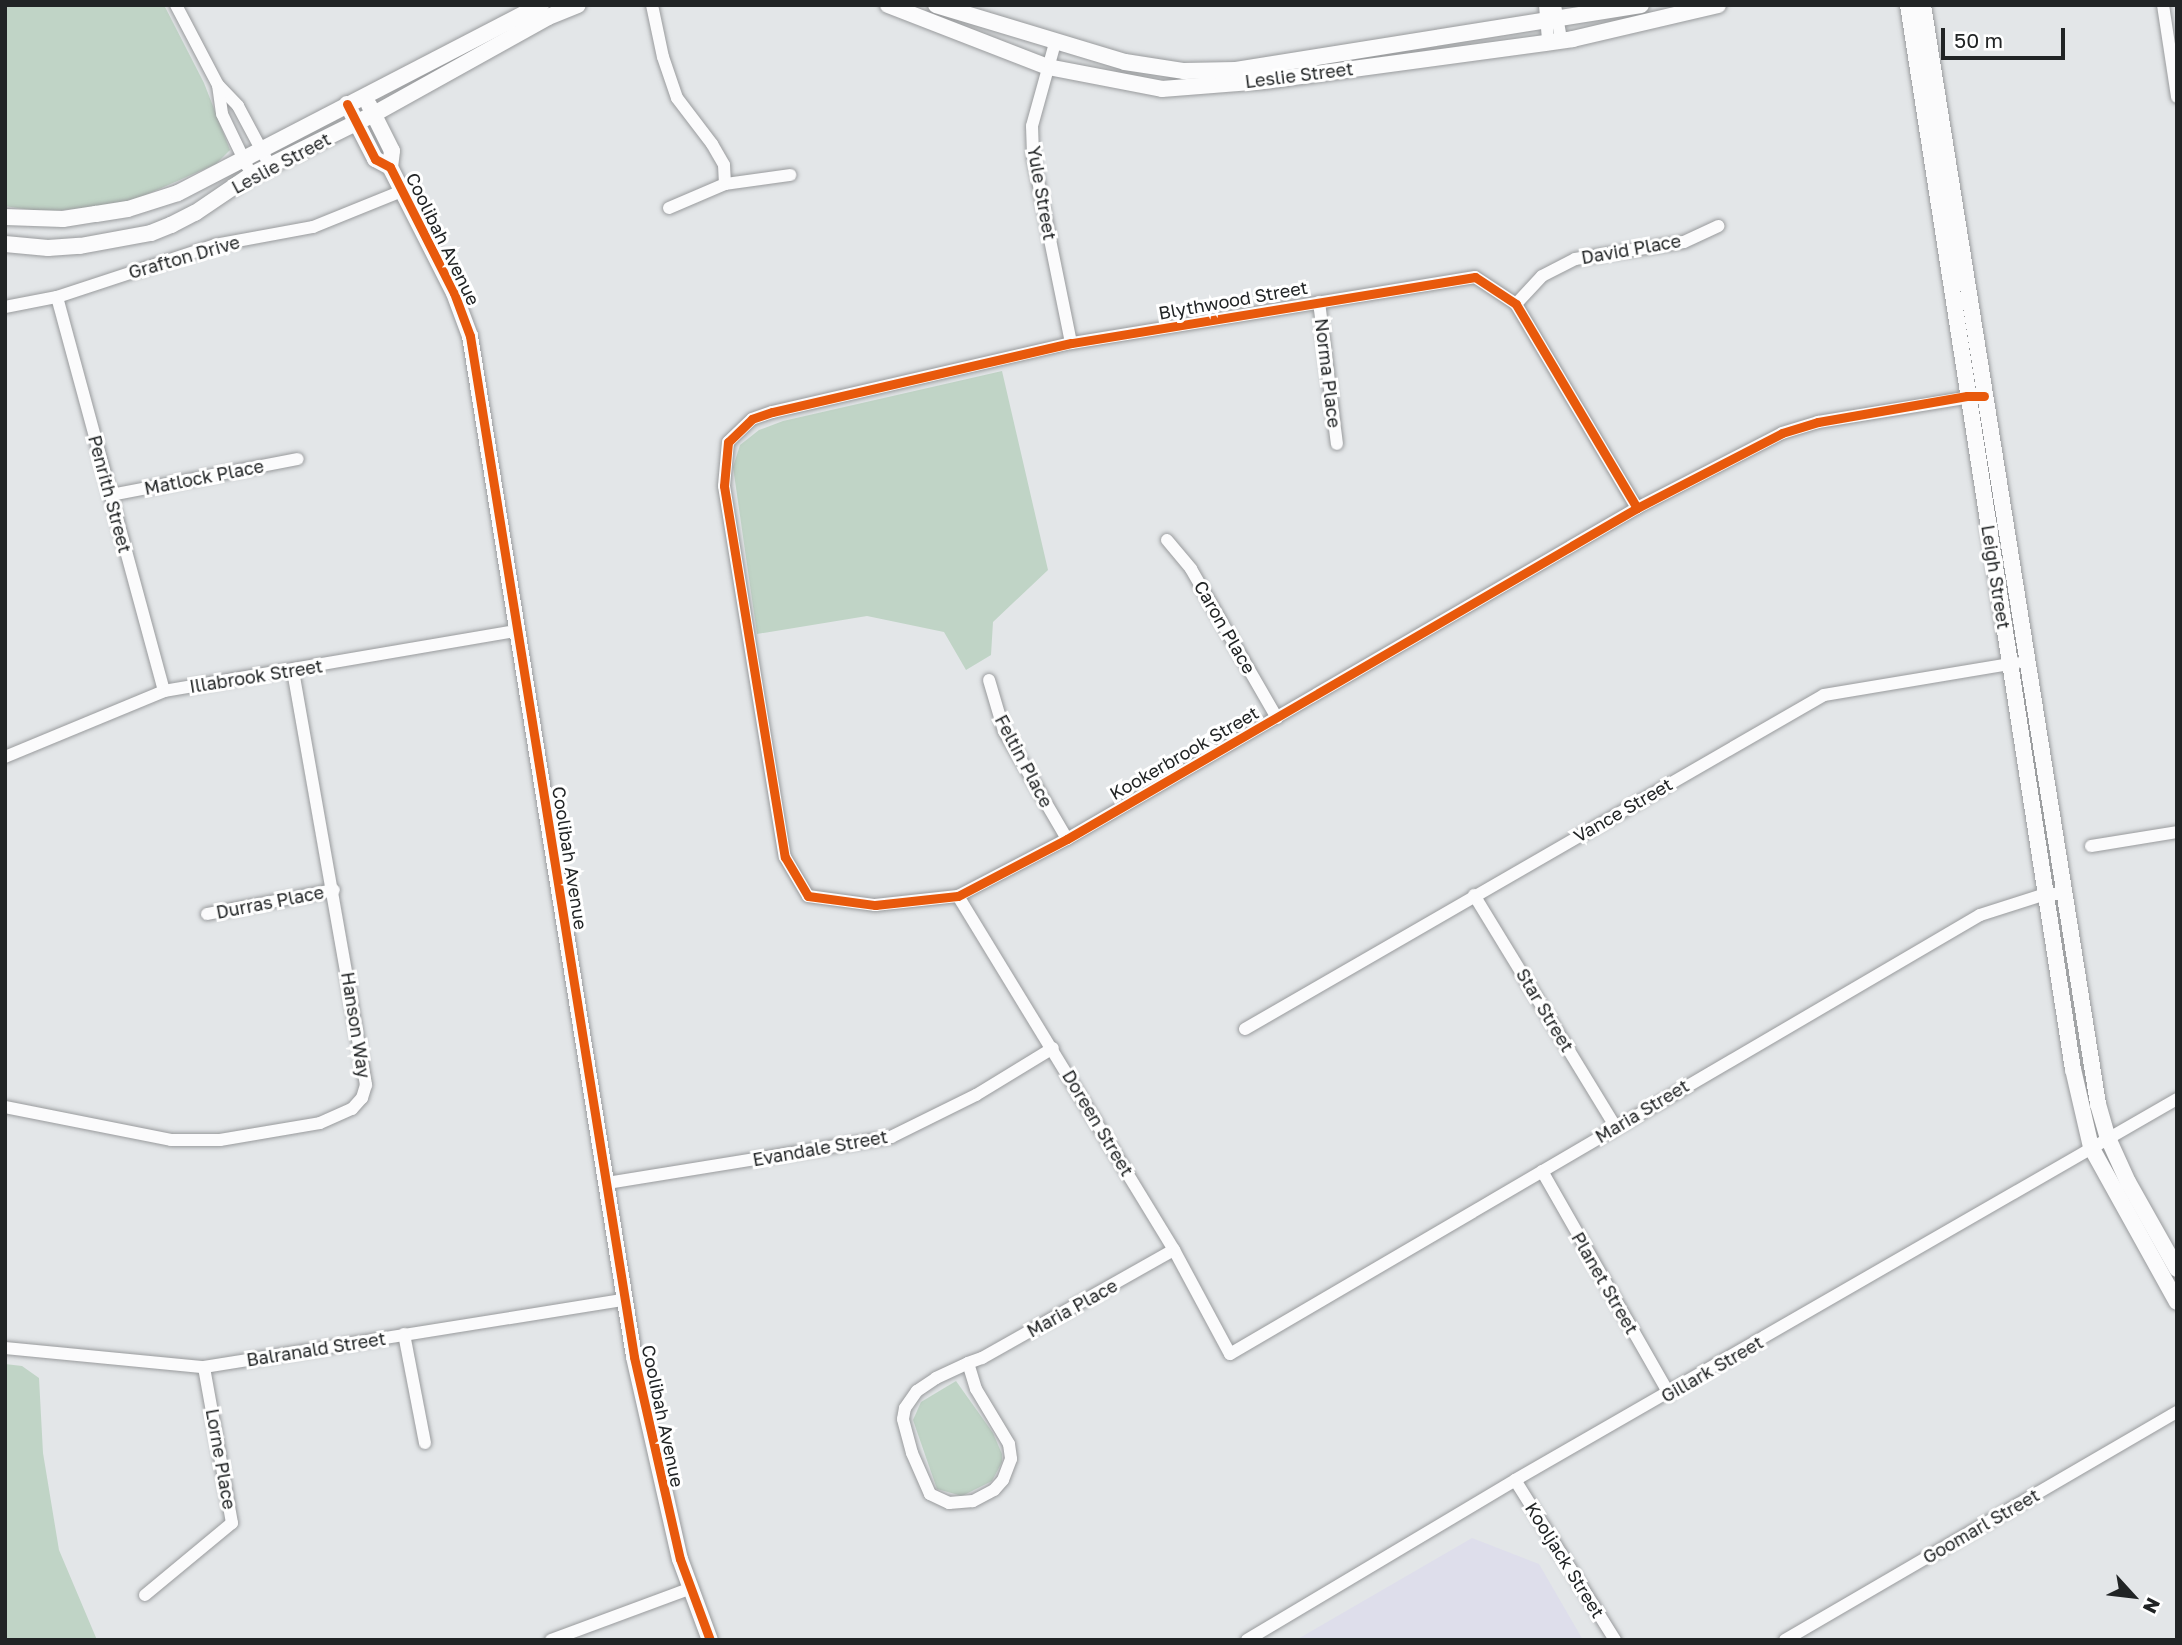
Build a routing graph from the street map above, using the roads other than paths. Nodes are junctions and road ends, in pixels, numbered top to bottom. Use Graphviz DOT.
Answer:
graph roads {
  1 [pos="176,5"];
  2 [pos="541,5"];
  3 [pos="578,5"];
  4 [pos="653,5"];
  5 [pos="888,5"];
  6 [pos="936,5"];
  7 [pos="1545,5"];
  8 [pos="1642,5"];
  9 [pos="1718,5"];
  10 [pos="1908,5"];
  11 [pos="1923,5"];
  12 [pos="2163,5"];
  13 [pos="1553,16"];
  14 [pos="1555,41"];
  15 [pos="1055,43"];
  16 [pos="1048,67"];
  17 [pos="218,85"];
  18 [pos="364,96"];
  19 [pos="2177,97"];
  20 [pos="347,104"];
  21 [pos="374,114"];
  22 [pos="357,123"];
  23 [pos="261,148"];
  24 [pos="243,158"];
  25 [pos="270,166"];
  26 [pos="390,167"];
  27 [pos="790,174"];
  28 [pos="251,175"];
  29 [pos="726,184"];
  30 [pos="402,191"];
  31 [pos="669,208"];
  32 [pos="5,217"];
  33 [pos="1718,226"];
  34 [pos="5,244"];
  35 [pos="57,297"];
  36 [pos="1319,302"];
  37 [pos="1516,304"];
  38 [pos="5,307"];
  39 [pos="1071,343"];
  40 [pos="1967,396"];
  41 [pos="1984,396"];
  42 [pos="728,442"];
  43 [pos="1338,444"];
  44 [pos="298,458"];
  45 [pos="111,495"];
  46 [pos="1637,508"];
  47 [pos="1167,540"];
  48 [pos="516,631"];
  49 [pos="2009,663"];
  50 [pos="2027,663"];
  51 [pos="293,670"];
  52 [pos="989,680"];
  53 [pos="164,691"];
  54 [pos="1277,718"];
  55 [pos="5,757"];
  56 [pos="2177,832"];
  57 [pos="1067,839"];
  58 [pos="2091,846"];
  59 [pos="334,890"];
  60 [pos="2046,894"];
  61 [pos="2065,894"];
  62 [pos="1474,895"];
  63 [pos="958,896"];
  64 [pos="207,914"];
  65 [pos="1245,1029"];
  66 [pos="1053,1048"];
  67 [pos="2177,1099"];
  68 [pos="5,1107"];
  69 [pos="1615,1126"];
  70 [pos="2108,1138"];
  71 [pos="2091,1147"];
  72 [pos="1542,1171"];
  73 [pos="607,1183"];
  74 [pos="1174,1250"];
  75 [pos="2177,1269"];
  76 [pos="624,1300"];
  77 [pos="2177,1302"];
  78 [pos="404,1334"];
  79 [pos="5,1348"];
  80 [pos="1230,1354"];
  81 [pos="968,1363"];
  82 [pos="204,1367"];
  83 [pos="1669,1394"];
  84 [pos="2177,1412"];
  85 [pos="425,1443"];
  86 [pos="1515,1480"];
  87 [pos="689,1589"];
  88 [pos="145,1595"];
  89 [pos="551,1640"];
  90 [pos="710,1640"];
  91 [pos="1247,1640"];
  92 [pos="1615,1640"];
  93 [pos="1785,1640"];
  1 -- 17 [label="street"];
  2 -- 18 [label="street, Leslie Street"];
  3 -- 21 [label="street, Leslie Street"];
  4 -- 29 [label="street"];
  5 -- 16 [label="street, Leslie Street"];
  6 -- 15 [label="street, Leslie Street"];
  7 -- 13 [label="street"];
  8 -- 13 [label="street, Leslie Street"];
  9 -- 14 [label="street, Leslie Street"];
  10 -- 40 [label="street, Leigh Street"];
  11 -- 41 [label="street, Leigh Street"];
  12 -- 19 [label="street"];
  13 -- 14 [label="street"];
  13 -- 15 [label="street, Leslie Street"];
  14 -- 16 [label="street, Leslie Street"];
  15 -- 16 [label="street, Yule Street"];
  16 -- 39 [label="street, Yule Street"];
  17 -- 23 [label="street"];
  17 -- 24 [label="street"];
  18 -- 20 [label="street, Leslie Street"];
  18 -- 21 [label="street, Coolibah Avenue"];
  20 -- 22 [label="street, Coolibah Avenue"];
  20 -- 23 [label="street, Leslie Street"];
  21 -- 22 [label="street, Leslie Street"];
  21 -- 26 [label="street, Coolibah Avenue"];
  22 -- 25 [label="street, Leslie Street"];
  22 -- 26 [label="street, Coolibah Avenue"];
  23 -- 24 [label="street, Leslie Street"];
  23 -- 25 [label="street"];
  24 -- 28 [label="street"];
  24 -- 32 [label="street, Leslie Street"];
  25 -- 28 [label="street, Leslie Street"];
  26 -- 30 [label="street, Coolibah Avenue"];
  27 -- 29 [label="street"];
  28 -- 34 [label="street, Leslie Street"];
  29 -- 31 [label="street"];
  30 -- 35 [label="street, Grafton Drive"];
  30 -- 48 [label="street, Coolibah Avenue"];
  33 -- 37 [label="street, David Place"];
  35 -- 38 [label="street, Grafton Drive"];
  35 -- 45 [label="street, Penrith Street"];
  36 -- 37 [label="street, Blythwood Street"];
  36 -- 39 [label="street, Blythwood Street"];
  36 -- 43 [label="street, Norma Place"];
  37 -- 46 [label="street, Blythwood Street"];
  39 -- 42 [label="street, Blythwood Street"];
  40 -- 41 [label="street, Kookerbrook Street"];
  40 -- 46 [label="street, Kookerbrook Street"];
  40 -- 49 [label="street, Leigh Street"];
  41 -- 50 [label="street, Leigh Street"];
  42 -- 63 [label="street, Kookerbrook Street"];
  44 -- 45 [label="street, Matlock Place"];
  45 -- 53 [label="street, Penrith Street"];
  46 -- 54 [label="street, Kookerbrook Street"];
  47 -- 54 [label="street, Caron Place"];
  48 -- 51 [label="street, Illabrook Street"];
  48 -- 73 [label="street, Coolibah Avenue"];
  49 -- 50 [label="street, Vance Street"];
  49 -- 60 [label="street, Leigh Street"];
  49 -- 62 [label="street, Vance Street"];
  50 -- 61 [label="street, Leigh Street"];
  51 -- 53 [label="street, Illabrook Street"];
  51 -- 59 [label="street, Hanson Way"];
  52 -- 57 [label="street, Feltin Place"];
  53 -- 55 [label="street, Illabrook Street"];
  54 -- 57 [label="street, Kookerbrook Street"];
  56 -- 58 [label="street"];
  57 -- 63 [label="street, Kookerbrook Street"];
  59 -- 64 [label="street, Durras Place"];
  59 -- 68 [label="street, Hanson Way"];
  60 -- 61 [label="street, Maria Street"];
  60 -- 69 [label="street, Maria Street"];
  60 -- 71 [label="street, Leigh Street"];
  61 -- 70 [label="street, Leigh Street"];
  62 -- 65 [label="street, Vance Street"];
  62 -- 69 [label="street, Star Street"];
  63 -- 66 [label="street, Doreen Street"];
  66 -- 73 [label="street, Evandale Street"];
  66 -- 74 [label="street, Doreen Street"];
  67 -- 70 [label="street, Gillark Street"];
  69 -- 72 [label="street, Maria Street"];
  70 -- 71 [label="street, Gillark Street"];
  70 -- 75 [label="street, Leigh Street"];
  71 -- 77 [label="street, Leigh Street"];
  71 -- 83 [label="street, Gillark Street"];
  72 -- 80 [label="street, Maria Street"];
  72 -- 83 [label="street, Planet Street"];
  73 -- 76 [label="street, Coolibah Avenue"];
  74 -- 80 [label="street, Doreen Street"];
  74 -- 81 [label="street, Maria Place"];
  76 -- 78 [label="street, Balranald Street"];
  76 -- 87 [label="street, Coolibah Avenue"];
  78 -- 82 [label="street, Balranald Street"];
  78 -- 85 [label="street"];
  79 -- 82 [label="street, Balranald Street"];
  81 -- 81 [label="street, Maria Place"];
  82 -- 88 [label="street, Lorne Place"];
  83 -- 86 [label="street, Gillark Street"];
  84 -- 93 [label="street, Goomarl Street"];
  86 -- 91 [label="street, Gillark Street"];
  86 -- 92 [label="street, Kooljack Street"];
  87 -- 89 [label="street"];
  87 -- 90 [label="street, Coolibah Avenue"];
}
